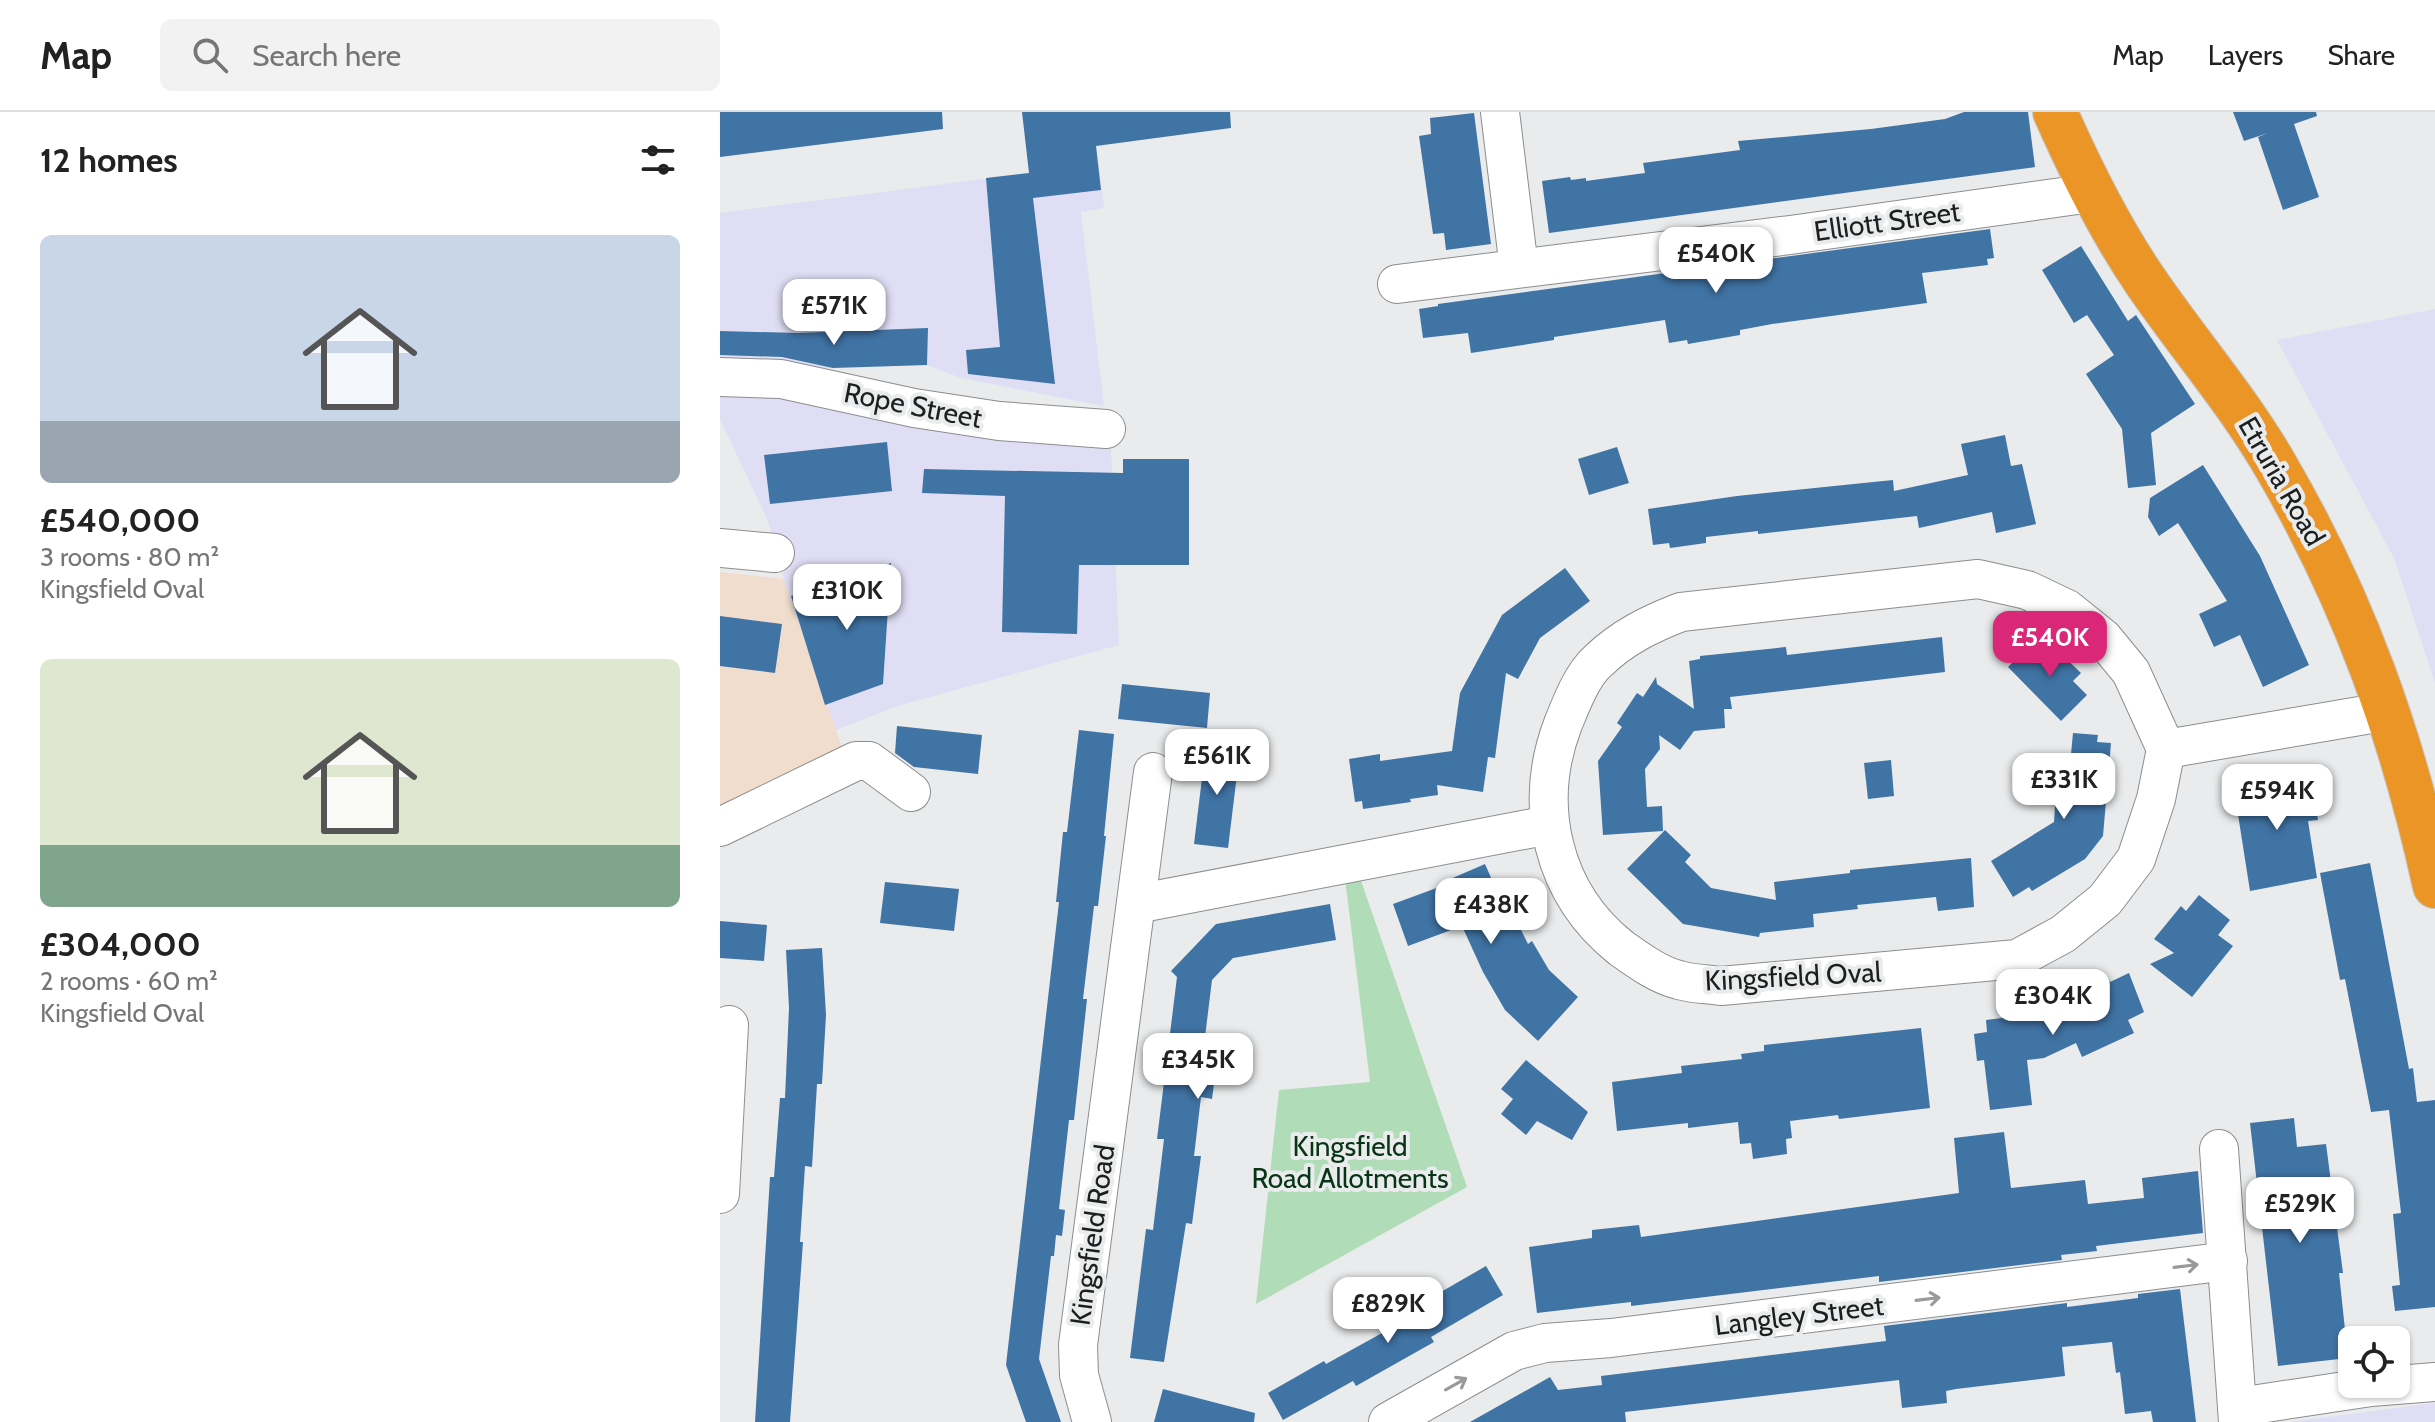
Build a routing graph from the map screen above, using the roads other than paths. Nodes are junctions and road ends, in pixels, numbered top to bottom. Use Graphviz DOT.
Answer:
graph roads {
  1 [pos="1500,112"];
  2 [pos="2055,112"];
  3 [pos="2091,193"];
  4 [pos="1519,268"];
  5 [pos="1397,284"];
  6 [pos="720,377"];
  7 [pos="1106,429"];
  8 [pos="720,548"];
  9 [pos="775,553"];
  10 [pos="2389,711"];
  11 [pos="2166,749"];
  12 [pos="1153,772"];
  13 [pos="911,792"];
  14 [pos="1549,825"];
  15 [pos="720,827"];
  16 [pos="2435,886"];
  17 [pos="1136,904"];
  18 [pos="729,1025"];
  19 [pos="2219,1149"];
  20 [pos="720,1194"];
  21 [pos="2228,1261"];
  22 [pos="2435,1382"];
  23 [pos="2239,1414"];
  24 [pos="1092,1422"];
  25 [pos="1388,1422"];
  1 -- 4 [label="street"];
  2 -- 3 [label="highway, Etruria Road"];
  3 -- 4 [label="street, Elliott Street"];
  3 -- 10 [label="highway, Etruria Road"];
  4 -- 5 [label="street, Elliott Street"];
  6 -- 7 [label="street, Rope Street"];
  8 -- 9 [label="street"];
  10 -- 11 [label="street"];
  10 -- 16 [label="highway, Etruria Road"];
  11 -- 14 [label="street, Kingsfield Oval"];
  11 -- 14 [label="street, Kingsfield Oval"];
  12 -- 17 [label="street, Kingsfield Road"];
  13 -- 15 [label="street"];
  14 -- 17 [label="street"];
  17 -- 24 [label="street, Kingsfield Road"];
  18 -- 20 [label="street"];
  19 -- 21 [label="street"];
  21 -- 23 [label="street"];
  25 -- 21 [label="street, Langley Street, one-way"];
  22 -- 23 [label="street"];
}
